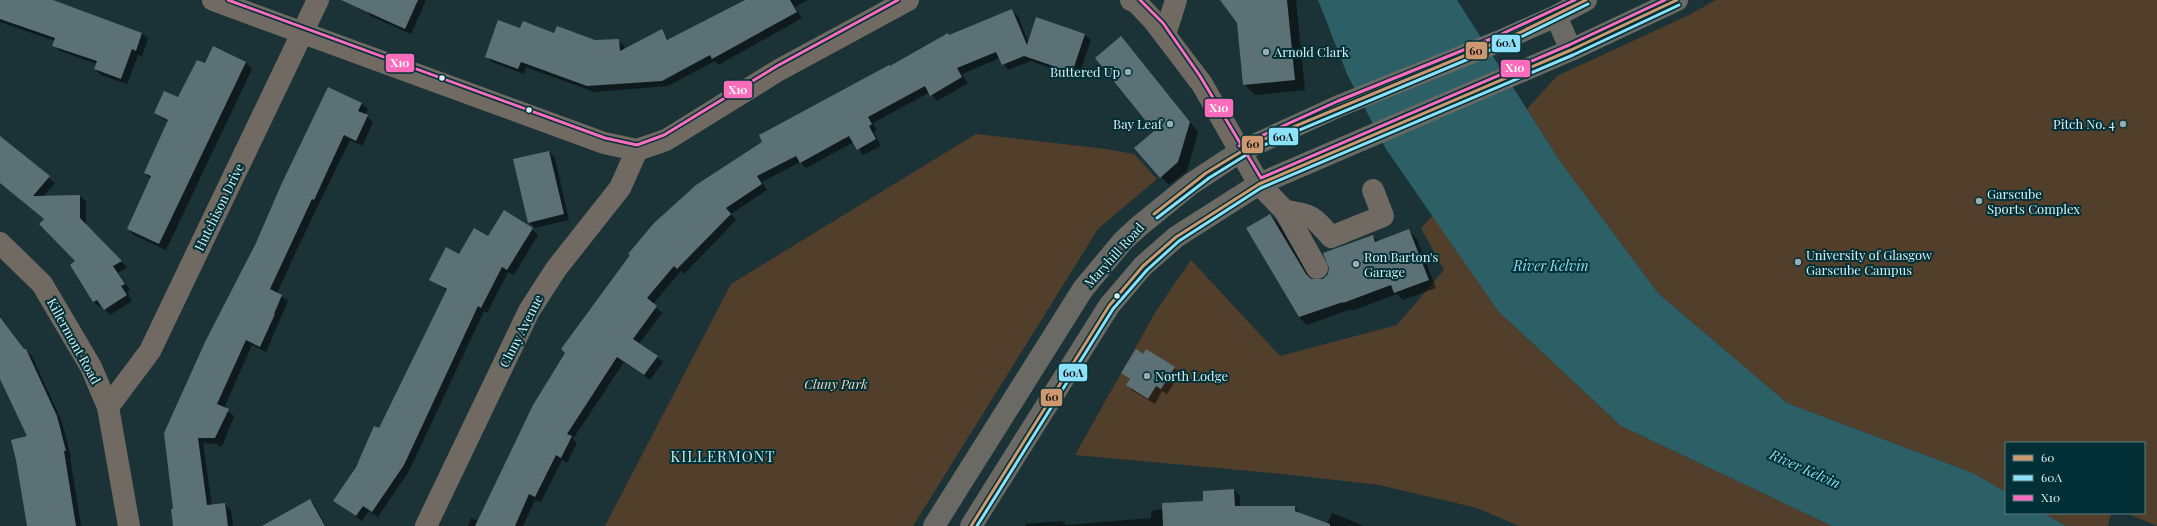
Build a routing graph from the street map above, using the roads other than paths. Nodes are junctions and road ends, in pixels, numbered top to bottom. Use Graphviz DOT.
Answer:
graph roads {
  1 [pos="213,0"];
  2 [pos="318,0"];
  3 [pos="908,0"];
  4 [pos="1131,0"];
  5 [pos="1176,0"];
  6 [pos="1586,0"];
  7 [pos="1677,0"];
  8 [pos="1556,16"];
  9 [pos="303,33"];
  10 [pos="1165,35"];
  11 [pos="1571,50"];
  12 [pos="637,150"];
  13 [pos="1241,151"];
  14 [pos="1259,184"];
  15 [pos="1373,190"];
  16 [pos="1285,211"];
  17 [pos="0,243"];
  18 [pos="1317,268"];
  19 [pos="108,407"];
  20 [pos="129,526"];
  21 [pos="426,526"];
  22 [pos="934,526"];
  23 [pos="971,526"];
  1 -- 9 [label="street"];
  2 -- 9 [label="street, Hutchison Drive"];
  3 -- 12 [label="street"];
  4 -- 10 [label="street"];
  5 -- 10 [label="street"];
  6 -- 8 [label="main road, Maryhill Road"];
  7 -- 11 [label="main road"];
  8 -- 11 [label="main road"];
  8 -- 13 [label="main road, Maryhill Road"];
  9 -- 12 [label="street"];
  9 -- 19 [label="street, Hutchison Drive"];
  10 -- 13 [label="street"];
  11 -- 14 [label="main road"];
  12 -- 21 [label="street, Cluny Avenue"];
  13 -- 14 [label="street"];
  13 -- 22 [label="main road, Maryhill Road"];
  14 -- 16 [label="street"];
  14 -- 23 [label="main road"];
  15 -- 16 [label="street"];
  16 -- 18 [label="street"];
  17 -- 19 [label="street, Killermont Road"];
  19 -- 20 [label="street, Killermont Road"];
}
